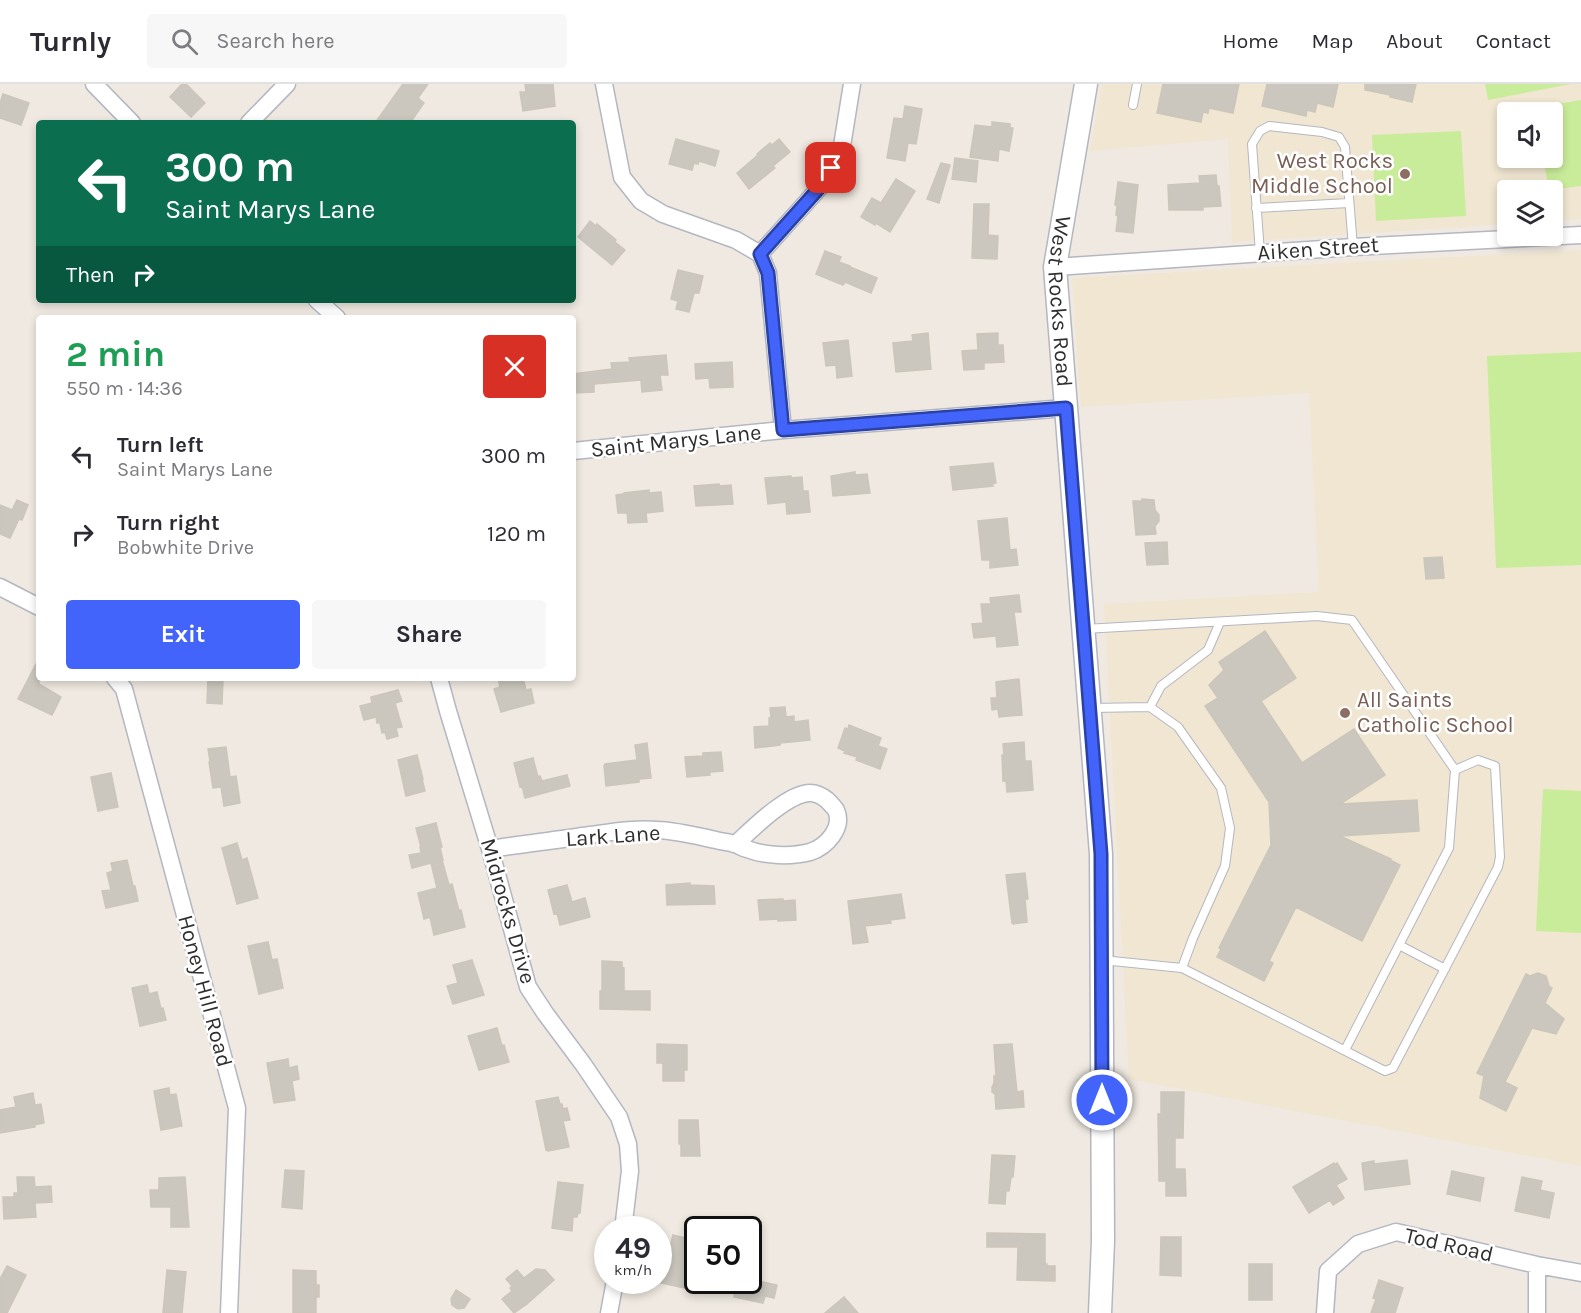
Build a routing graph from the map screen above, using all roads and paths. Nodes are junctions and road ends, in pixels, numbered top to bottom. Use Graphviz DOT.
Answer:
graph roads {
  1 [pos="94,84"];
  2 [pos="287,84"];
  3 [pos="604,84"];
  4 [pos="852,84"];
  5 [pos="1086,84"];
  6 [pos="1137,84"];
  7 [pos="1133,105"];
  8 [pos="129,120"];
  9 [pos="252,120"];
  10 [pos="1349,202"];
  11 [pos="1257,208"];
  12 [pos="1581,235"];
  13 [pos="1353,247"];
  14 [pos="1260,253"];
  15 [pos="760,254"];
  16 [pos="1055,267"];
  17 [pos="320,303"];
  18 [pos="334,315"];
  19 [pos="1066,408"];
  20 [pos="783,430"];
  21 [pos="576,451"];
  22 [pos="0,587"];
  23 [pos="36,605"];
  24 [pos="1220,622"];
  25 [pos="1083,629"];
  26 [pos="117,681"];
  27 [pos="440,681"];
  28 [pos="1150,707"];
  29 [pos="1089,708"];
  30 [pos="1455,770"];
  31 [pos="736,844"];
  32 [pos="490,849"];
  33 [pos="1399,945"];
  34 [pos="1101,960"];
  35 [pos="1182,968"];
  36 [pos="1445,969"];
  37 [pos="1345,1050"];
  38 [pos="625,1216"];
  39 [pos="1538,1265"];
  40 [pos="1581,1273"];
  41 [pos="613,1294"];
  42 [pos="229,1313"];
  43 [pos="609,1313"];
  44 [pos="1100,1313"];
  45 [pos="1325,1313"];
  46 [pos="1537,1313"];
  1 -- 8 [label="street"];
  2 -- 9 [label="street"];
  3 -- 15 [label="street"];
  4 -- 15 [label="street"];
  5 -- 16 [label="main road, West Rocks Road"];
  6 -- 7 [label="lane"];
  10 -- 11 [label="lane"];
  10 -- 11 [label="lane"];
  10 -- 13 [label="lane"];
  11 -- 14 [label="lane"];
  12 -- 13 [label="street, Aiken Street"];
  13 -- 14 [label="street, Aiken Street"];
  14 -- 16 [label="street, Aiken Street"];
  15 -- 20 [label="street"];
  16 -- 19 [label="main road, West Rocks Road"];
  17 -- 18 [label="street"];
  19 -- 20 [label="street, Saint Marys Lane"];
  19 -- 25 [label="main road, West Rocks Road"];
  20 -- 21 [label="street, Saint Marys Lane"];
  22 -- 23 [label="street"];
  24 -- 25 [label="lane"];
  24 -- 28 [label="lane"];
  24 -- 30 [label="lane"];
  25 -- 29 [label="main road, West Rocks Road"];
  26 -- 42 [label="street, Honey Hill Road"];
  27 -- 32 [label="street, Midrocks Drive"];
  28 -- 29 [label="lane"];
  28 -- 35 [label="lane"];
  29 -- 34 [label="main road, West Rocks Road"];
  30 -- 33 [label="lane"];
  30 -- 36 [label="lane"];
  31 -- 31 [label="street, Lark Lane"];
  31 -- 32 [label="street, Lark Lane"];
  32 -- 38 [label="street, Midrocks Drive"];
  33 -- 36 [label="lane"];
  33 -- 37 [label="lane"];
  34 -- 35 [label="lane"];
  34 -- 44 [label="main road, West Rocks Road"];
  35 -- 37 [label="lane"];
  36 -- 37 [label="lane"];
  39 -- 40 [label="street, Tod Road"];
  39 -- 45 [label="street, Tod Road"];
  39 -- 46 [label="street"];
  41 -- 43 [label="street"];
}
